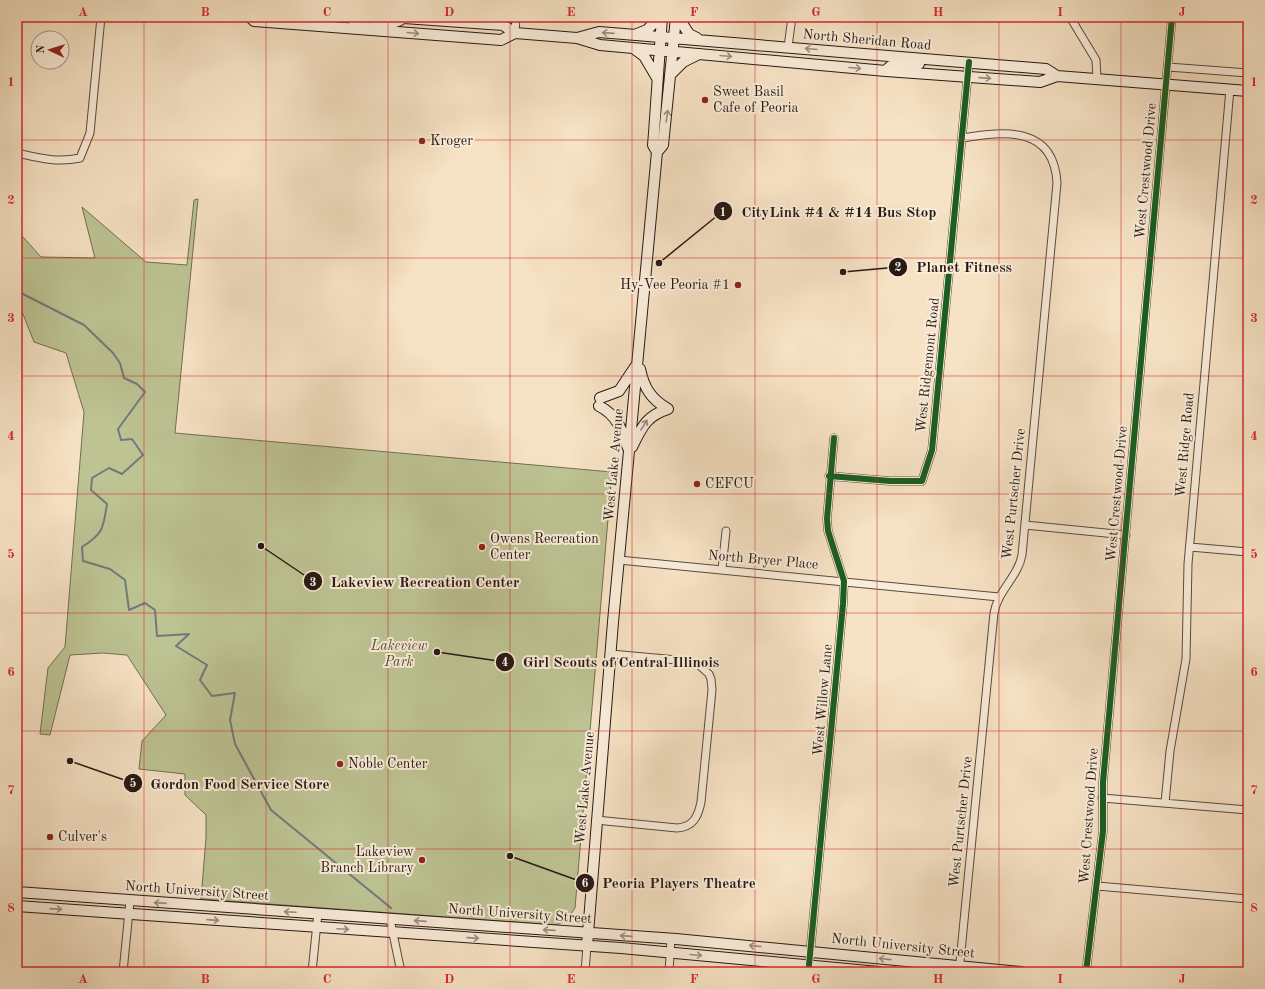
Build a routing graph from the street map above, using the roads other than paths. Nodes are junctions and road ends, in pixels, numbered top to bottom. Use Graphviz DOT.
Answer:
graph roads {
  1 [pos="101,17"];
  2 [pos="250,17"];
  3 [pos="348,17"];
  4 [pos="390,17"];
  5 [pos="516,17"];
  6 [pos="661,17"];
  7 [pos="677,17"];
  8 [pos="792,17"];
  9 [pos="1070,17"];
  10 [pos="1172,17"];
  11 [pos="404,18"];
  12 [pos="367,29"];
  13 [pos="515,33"];
  14 [pos="636,35"];
  15 [pos="660,37"];
  16 [pos="577,38"];
  17 [pos="674,38"];
  18 [pos="701,40"];
  19 [pos="788,47"];
  20 [pos="633,48"];
  21 [pos="659,50"];
  22 [pos="673,51"];
  23 [pos="835,51"];
  24 [pos="699,54"];
  25 [pos="754,59"];
  26 [pos="936,60"];
  27 [pos="969,62"];
  28 [pos="1168,67"];
  29 [pos="886,71"];
  30 [pos="1248,73"];
  31 [pos="671,74"];
  32 [pos="968,76"];
  33 [pos="1057,76"];
  34 [pos="657,78"];
  35 [pos="1097,79"];
  36 [pos="1166,83"];
  37 [pos="1230,89"];
  38 [pos="1248,90"];
  39 [pos="963,138"];
  40 [pos="657,152"];
  41 [pos="17,153"];
  42 [pos="638,361"];
  43 [pos="834,438"];
  44 [pos="630,452"];
  45 [pos="830,476"];
  46 [pos="1025,525"];
  47 [pos="726,531"];
  48 [pos="1126,535"];
  49 [pos="1190,547"];
  50 [pos="1248,552"];
  51 [pos="620,560"];
  52 [pos="722,569"];
  53 [pos="844,581"];
  54 [pos="999,598"];
  55 [pos="611,654"];
  56 [pos="1102,798"];
  57 [pos="1164,803"];
  58 [pos="1248,810"];
  59 [pos="596,820"];
  60 [pos="1097,886"];
  61 [pos="17,892"];
  62 [pos="1248,899"];
  63 [pos="130,901"];
  64 [pos="17,906"];
  65 [pos="128,914"];
  66 [pos="318,914"];
  67 [pos="390,918"];
  68 [pos="316,927"];
  69 [pos="393,932"];
  70 [pos="588,933"];
  71 [pos="671,939"];
  72 [pos="587,946"];
  73 [pos="810,951"];
  74 [pos="670,952"];
  75 [pos="809,965"];
  76 [pos="934,968"];
  77 [pos="959,969"];
  78 [pos="123,972"];
  79 [pos="312,972"];
  80 [pos="401,972"];
  81 [pos="585,972"];
  82 [pos="669,972"];
  83 [pos="879,972"];
  84 [pos="1021,972"];
  85 [pos="1086,972"];
  1 -- 41 [label="street"];
  2 -- 12 [label="main road, North Sheridan Road"];
  3 -- 12 [label="main road"];
  4 -- 11 [label="main road, North Sheridan Road"];
  5 -- 13 [label="street"];
  6 -- 14 [label="main road"];
  6 -- 15 [label="main road, West Lake Avenue"];
  7 -- 17 [label="main road, West Lake Avenue"];
  7 -- 18 [label="main road"];
  8 -- 19 [label="street"];
  9 -- 35 [label="street"];
  10 -- 28 [label="street, West Crestwood Drive"];
  11 -- 12 [label="main road"];
  11 -- 13 [label="main road, North Sheridan Road"];
  12 -- 13 [label="main road, North Sheridan Road, one-way"];
  13 -- 16 [label="main road, North Sheridan Road"];
  14 -- 15 [label="main road, North Sheridan Road"];
  14 -- 16 [label="main road, North Sheridan Road, one-way"];
  15 -- 17 [label="main road, North Sheridan Road"];
  15 -- 21 [label="main road, West Lake Avenue"];
  16 -- 20 [label="main road, North Sheridan Road"];
  17 -- 18 [label="main road, North Sheridan Road"];
  17 -- 22 [label="main road, West Lake Avenue"];
  18 -- 19 [label="main road, North Sheridan Road"];
  23 -- 19 [label="main road, North Sheridan Road, one-way"];
  19 -- 25 [label="main road"];
  20 -- 21 [label="main road, North Sheridan Road"];
  20 -- 34 [label="main road"];
  21 -- 22 [label="main road, North Sheridan Road"];
  21 -- 34 [label="main road, West Lake Avenue"];
  22 -- 24 [label="main road, North Sheridan Road"];
  22 -- 31 [label="main road, West Lake Avenue"];
  23 -- 26 [label="main road, North Sheridan Road"];
  23 -- 29 [label="main road"];
  24 -- 25 [label="main road, North Sheridan Road, one-way"];
  24 -- 31 [label="main road"];
  25 -- 29 [label="main road, North Sheridan Road, one-way"];
  26 -- 27 [label="main road, North Sheridan Road"];
  26 -- 29 [label="main road"];
  27 -- 32 [label="street, West Ridgemont Road"];
  27 -- 33 [label="main road, North Sheridan Road"];
  28 -- 30 [label="street"];
  28 -- 36 [label="street, West Crestwood Drive"];
  29 -- 32 [label="main road, North Sheridan Road"];
  40 -- 31 [label="main road, West Lake Avenue, one-way"];
  32 -- 33 [label="main road, North Sheridan Road, one-way"];
  32 -- 39 [label="street, West Ridgemont Road"];
  33 -- 35 [label="main road, North Sheridan Road"];
  34 -- 40 [label="main road, West Lake Avenue"];
  35 -- 36 [label="main road, North Sheridan Road"];
  36 -- 37 [label="main road, North Sheridan Road"];
  36 -- 48 [label="street, West Crestwood Drive"];
  37 -- 38 [label="main road, North Sheridan Road"];
  37 -- 49 [label="street, West Ridge Road"];
  39 -- 45 [label="street, West Ridgemont Road"];
  39 -- 46 [label="street, West Purtscher Drive"];
  40 -- 42 [label="main road, West Lake Avenue"];
  42 -- 44 [label="main road, West Lake Avenue"];
  42 -- 44 [label="main road"];
  44 -- 42 [label="main road, one-way"];
  43 -- 45 [label="street, West Willow Lane"];
  44 -- 51 [label="main road, West Lake Avenue"];
  45 -- 53 [label="street, West Willow Lane"];
  46 -- 48 [label="street"];
  46 -- 54 [label="street, West Purtscher Drive"];
  47 -- 52 [label="street"];
  48 -- 56 [label="street, West Crestwood Drive"];
  49 -- 50 [label="street"];
  49 -- 57 [label="street, West Ridge Road"];
  51 -- 52 [label="street, North Bryer Place"];
  51 -- 55 [label="main road, West Lake Avenue"];
  52 -- 53 [label="street, North Bryer Place"];
  53 -- 54 [label="street, North Bryer Place"];
  53 -- 73 [label="street, West Willow Lane"];
  54 -- 77 [label="street, West Purtscher Drive"];
  55 -- 59 [label="main road, West Lake Avenue"];
  55 -- 59 [label="street"];
  56 -- 57 [label="street"];
  56 -- 60 [label="street, West Crestwood Drive"];
  57 -- 58 [label="street"];
  59 -- 70 [label="main road, West Lake Avenue"];
  60 -- 62 [label="street"];
  60 -- 85 [label="street, West Crestwood Drive"];
  61 -- 63 [label="main road, North University Street"];
  63 -- 65 [label="street"];
  66 -- 63 [label="main road, North University Street, one-way"];
  64 -- 65 [label="main road, North University Street, one-way"];
  65 -- 68 [label="main road, North University Street, one-way"];
  65 -- 78 [label="street"];
  66 -- 67 [label="main road, North University Street"];
  66 -- 68 [label="street"];
  67 -- 69 [label="street"];
  70 -- 67 [label="main road, North University Street, one-way"];
  68 -- 69 [label="main road, North University Street, one-way"];
  68 -- 79 [label="street"];
  69 -- 72 [label="main road, North University Street, one-way"];
  69 -- 80 [label="street"];
  71 -- 70 [label="main road, North University Street, one-way"];
  70 -- 72 [label="main road, West Lake Avenue"];
  73 -- 71 [label="main road, North University Street, one-way"];
  71 -- 74 [label="street"];
  72 -- 74 [label="main road, North University Street"];
  72 -- 81 [label="street, West Lake Avenue"];
  73 -- 75 [label="street, West Willow Lane"];
  76 -- 73 [label="main road, North University Street, one-way"];
  74 -- 75 [label="main road, North University Street, one-way"];
  74 -- 82 [label="street"];
  75 -- 83 [label="main road, North University Street"];
  76 -- 77 [label="main road, North University Street"];
  77 -- 84 [label="main road, North University Street"];
}
